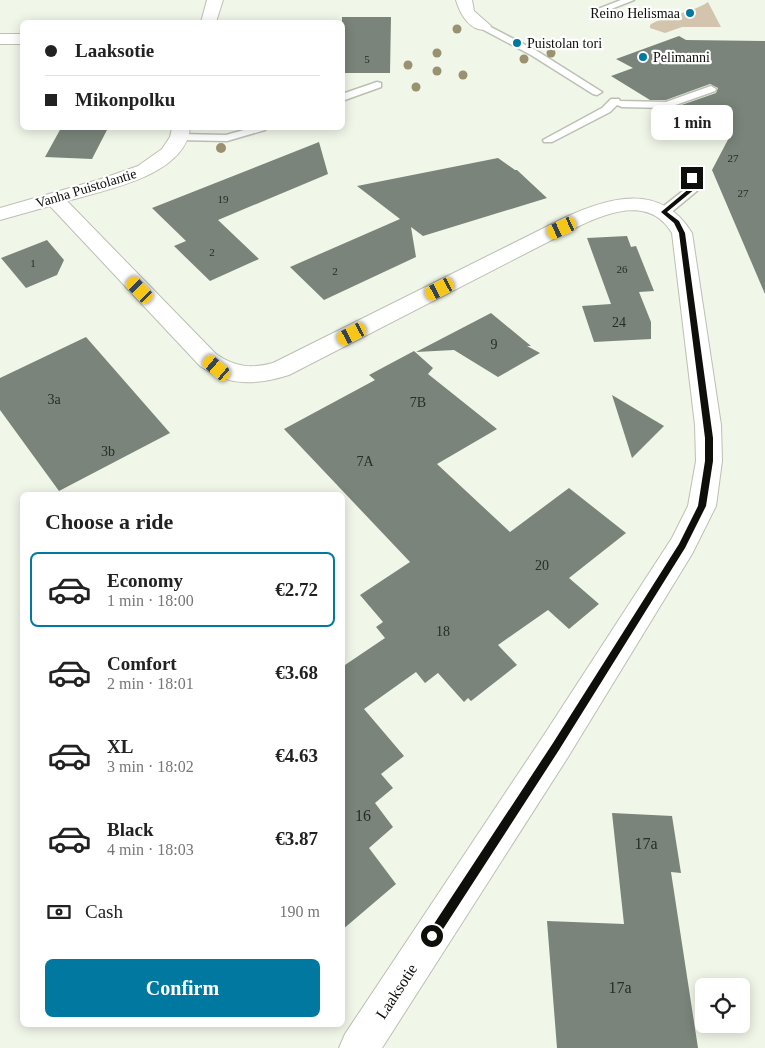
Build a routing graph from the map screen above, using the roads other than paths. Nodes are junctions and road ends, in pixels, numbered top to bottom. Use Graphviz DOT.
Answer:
graph roads {
  1 [pos="215,0"];
  2 [pos="464,0"];
  3 [pos="630,0"];
  4 [pos="603,9"];
  5 [pos="210,20"];
  6 [pos="484,26"];
  7 [pos="0,39"];
  8 [pos="20,39"];
  9 [pos="377,85"];
  10 [pos="711,89"];
  11 [pos="597,92"];
  12 [pos="345,97"];
  13 [pos="254,130"];
  14 [pos="176,139"];
  15 [pos="548,140"];
  16 [pos="692,178"];
  17 [pos="53,198"];
  18 [pos="664,212"];
  19 [pos="0,214"];
  20 [pos="359,1048"];
  1 -- 5 [label="street"];
  2 -- 6 [label="street"];
  3 -- 4 [label="lane"];
  6 -- 11 [label="lane"];
  7 -- 8 [label="street"];
  9 -- 12 [label="lane"];
  10 -- 15 [label="lane"];
  13 -- 14 [label="lane"];
  14 -- 17 [label="street, Vanha Puistolantie"];
  16 -- 18 [label="lane"];
  17 -- 18 [label="street"];
  17 -- 19 [label="street, Vanha Puistolantie"];
  18 -- 20 [label="street, Laaksotie"];
}
